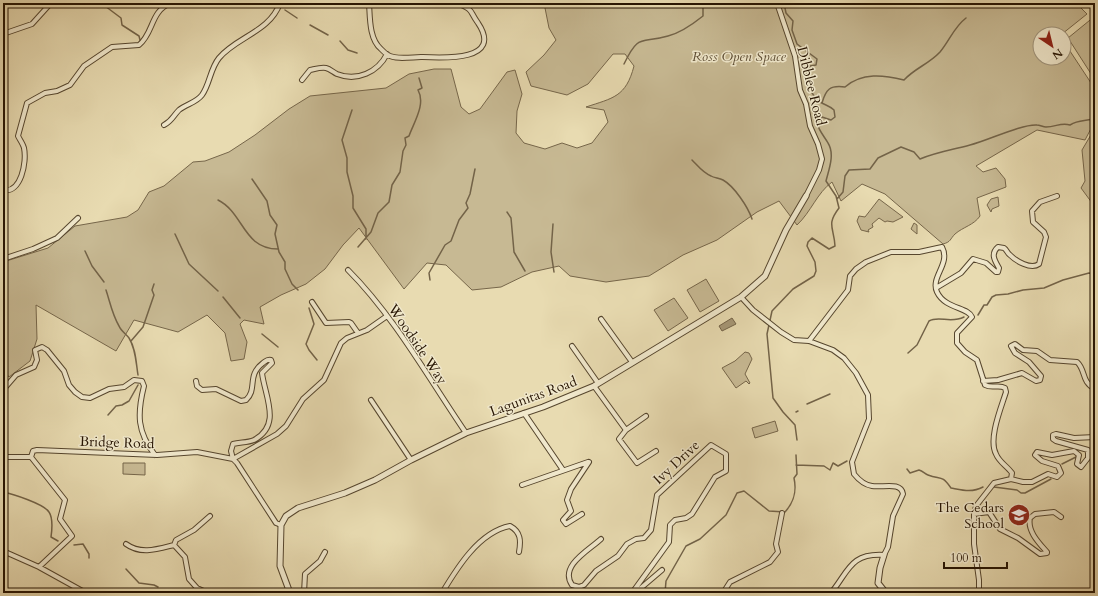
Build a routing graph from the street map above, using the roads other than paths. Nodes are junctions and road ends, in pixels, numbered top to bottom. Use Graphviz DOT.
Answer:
graph roads {
  1 [pos="51,3"];
  2 [pos="171,3"];
  3 [pos="280,3"];
  4 [pos="369,3"];
  5 [pos="457,3"];
  6 [pos="777,3"];
  7 [pos="3,34"];
  8 [pos="387,54"];
  9 [pos="302,80"];
  10 [pos="164,125"];
  11 [pos="3,190"];
  12 [pos="806,196"];
  13 [pos="1057,196"];
  14 [pos="78,218"];
  15 [pos="3,258"];
  16 [pos="348,270"];
  17 [pos="936,288"];
  18 [pos="741,297"];
  19 [pos="312,302"];
  20 [pos="387,316"];
  21 [pos="601,319"];
  22 [pos="358,333"];
  23 [pos="809,341"];
  24 [pos="572,346"];
  25 [pos="632,362"];
  26 [pos="983,381"];
  27 [pos="196,382"];
  28 [pos="596,385"];
  29 [pos="1095,389"];
  30 [pos="3,390"];
  31 [pos="371,400"];
  32 [pos="524,413"];
  33 [pos="646,416"];
  34 [pos="626,430"];
  35 [pos="466,433"];
  36 [pos="1095,437"];
  37 [pos="656,451"];
  38 [pos="155,455"];
  39 [pos="3,457"];
  40 [pos="31,457"];
  41 [pos="233,459"];
  42 [pos="411,460"];
  43 [pos="563,470"];
  44 [pos="1011,479"];
  45 [pos="522,485"];
  46 [pos="782,513"];
  47 [pos="582,514"];
  48 [pos="974,514"];
  49 [pos="210,516"];
  50 [pos="1060,517"];
  51 [pos="281,525"];
  52 [pos="601,540"];
  53 [pos="126,544"];
  54 [pos="174,544"];
  55 [pos="3,551"];
  56 [pos="325,552"];
  57 [pos="519,552"];
  58 [pos="884,555"];
  59 [pos="39,567"];
  60 [pos="662,570"];
  61 [pos="86,593"];
  62 [pos="208,593"];
  63 [pos="290,593"];
  64 [pos="304,593"];
  65 [pos="442,593"];
  66 [pos="633,593"];
  67 [pos="723,593"];
  68 [pos="831,593"];
  69 [pos="886,593"];
  70 [pos="979,593"];
  1 -- 7 [label="street"];
  2 -- 11 [label="street"];
  3 -- 10 [label="street"];
  4 -- 8 [label="street"];
  5 -- 8 [label="street"];
  6 -- 12 [label="street, Dibblee Road"];
  8 -- 9 [label="street"];
  12 -- 18 [label="street, Lagunitas Road"];
  13 -- 17 [label="street"];
  14 -- 15 [label="street"];
  16 -- 20 [label="street, Woodside Way"];
  17 -- 23 [label="street"];
  17 -- 26 [label="street"];
  18 -- 23 [label="street"];
  18 -- 25 [label="street, Lagunitas Road"];
  19 -- 22 [label="street"];
  20 -- 22 [label="street"];
  20 -- 35 [label="street, Woodside Way"];
  21 -- 25 [label="street"];
  22 -- 41 [label="street"];
  23 -- 58 [label="street"];
  24 -- 28 [label="street"];
  25 -- 28 [label="street, Lagunitas Road"];
  26 -- 29 [label="street"];
  26 -- 44 [label="street"];
  27 -- 41 [label="street"];
  28 -- 32 [label="street, Lagunitas Road"];
  28 -- 34 [label="street"];
  30 -- 38 [label="street"];
  31 -- 42 [label="street"];
  32 -- 35 [label="street, Lagunitas Road"];
  32 -- 43 [label="street"];
  33 -- 34 [label="street"];
  34 -- 37 [label="street"];
  35 -- 42 [label="street, Lagunitas Road"];
  36 -- 44 [label="street"];
  38 -- 40 [label="street, Bridge Road"];
  38 -- 41 [label="street, Bridge Road"];
  39 -- 40 [label="street, Bridge Road"];
  40 -- 59 [label="street"];
  41 -- 51 [label="street"];
  42 -- 51 [label="street, Lagunitas Road"];
  43 -- 45 [label="street"];
  43 -- 47 [label="street"];
  44 -- 48 [label="street"];
  46 -- 67 [label="street"];
  48 -- 50 [label="street"];
  48 -- 70 [label="street"];
  49 -- 54 [label="street"];
  51 -- 63 [label="street"];
  52 -- 66 [label="street, Ivy Drive"];
  53 -- 54 [label="street"];
  54 -- 62 [label="street"];
  55 -- 59 [label="street"];
  56 -- 64 [label="street"];
  57 -- 65 [label="street"];
  58 -- 68 [label="street"];
  58 -- 69 [label="street"];
  59 -- 61 [label="street"];
  60 -- 66 [label="street"];
}
